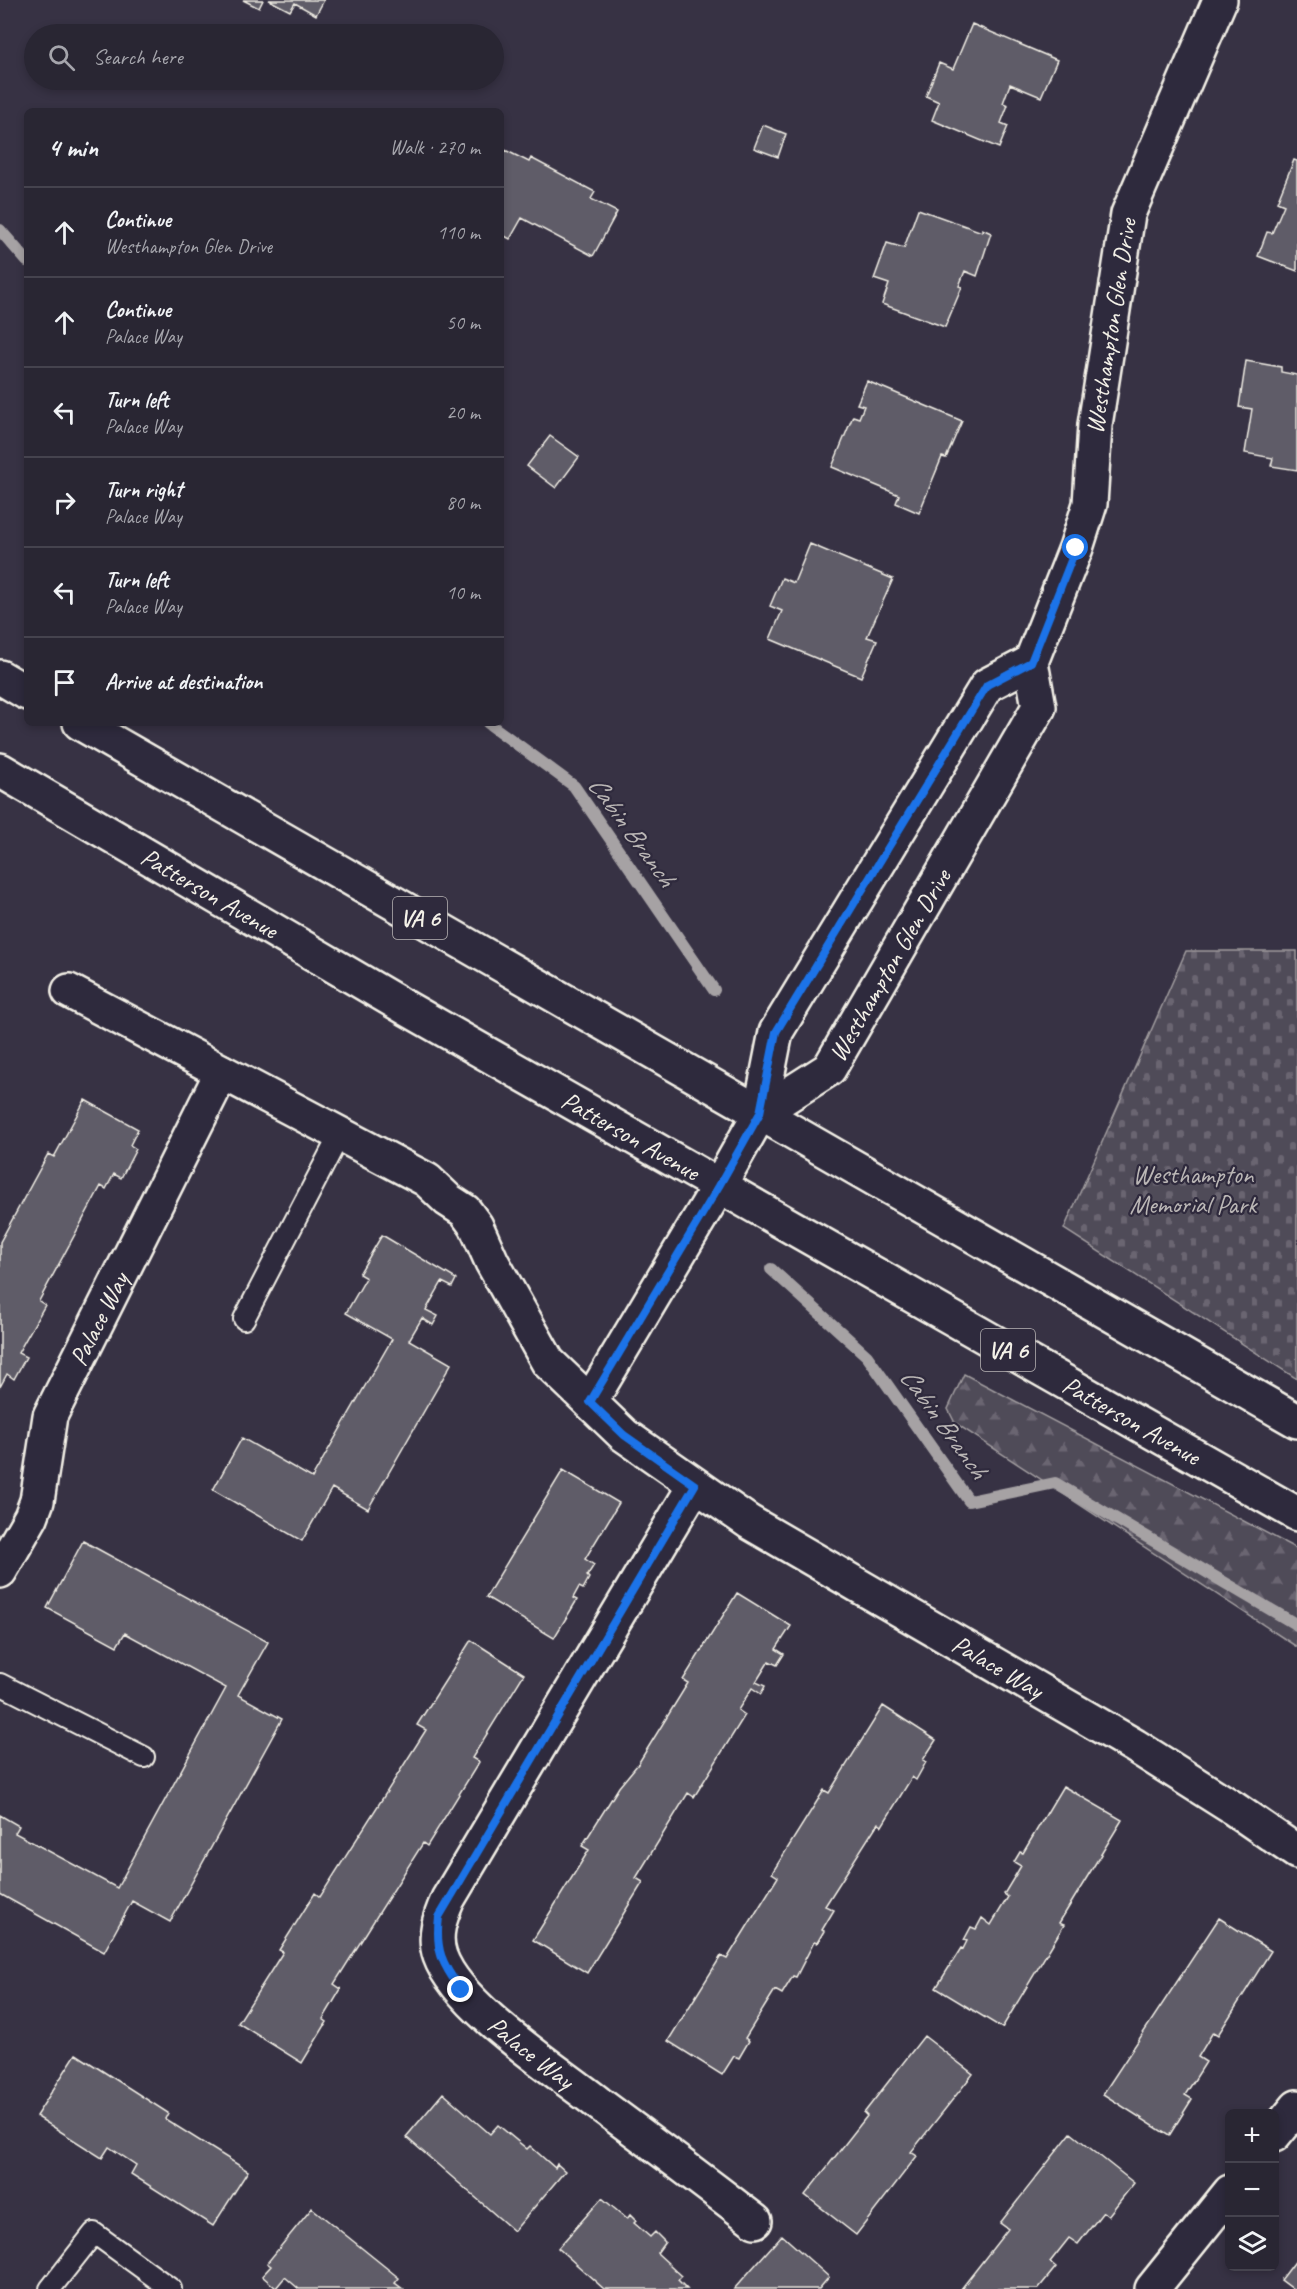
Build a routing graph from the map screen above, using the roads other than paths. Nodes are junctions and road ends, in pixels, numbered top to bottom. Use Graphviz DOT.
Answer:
graph roads {
  1 [pos="1220,0"];
  2 [pos="1031,662"];
  3 [pos="0,677"];
  4 [pos="24,691"];
  5 [pos="85,726"];
  6 [pos="0,770"];
  7 [pos="69,992"];
  8 [pos="222,1072"];
  9 [pos="760,1113"];
  10 [pos="340,1134"];
  11 [pos="719,1186"];
  12 [pos="244,1319"];
  13 [pos="590,1402"];
  14 [pos="1297,1421"];
  15 [pos="695,1485"];
  16 [pos="1297,1514"];
  17 [pos="0,1571"];
  18 [pos="0,1684"];
  19 [pos="144,1757"];
  20 [pos="1297,1852"];
  21 [pos="1297,2107"];
  22 [pos="1279,2130"];
  23 [pos="1225,2198"];
  24 [pos="755,2221"];
  25 [pos="50,2289"];
  26 [pos="171,2289"];
  27 [pos="1152,2289"];
  1 -- 2 [label="street, Westhampton Glen Drive"];
  2 -- 9 [label="street"];
  2 -- 9 [label="street, Westhampton Glen Drive"];
  3 -- 4 [label="street"];
  5 -- 9 [label="street, VA 6"];
  6 -- 11 [label="street, Patterson Avenue / VA 6"];
  7 -- 8 [label="street, Palace Way"];
  8 -- 10 [label="street, Palace Way"];
  8 -- 17 [label="street, Palace Way"];
  9 -- 11 [label="street"];
  9 -- 14 [label="street, VA 6"];
  10 -- 12 [label="lane"];
  10 -- 13 [label="street, Palace Way"];
  11 -- 13 [label="street"];
  11 -- 16 [label="street, Patterson Avenue / VA 6"];
  13 -- 15 [label="street, Palace Way"];
  15 -- 20 [label="street, Palace Way"];
  15 -- 24 [label="street, Palace Way"];
  18 -- 19 [label="lane"];
  21 -- 22 [label="street"];
  23 -- 27 [label="street"];
  25 -- 26 [label="lane"];
}
